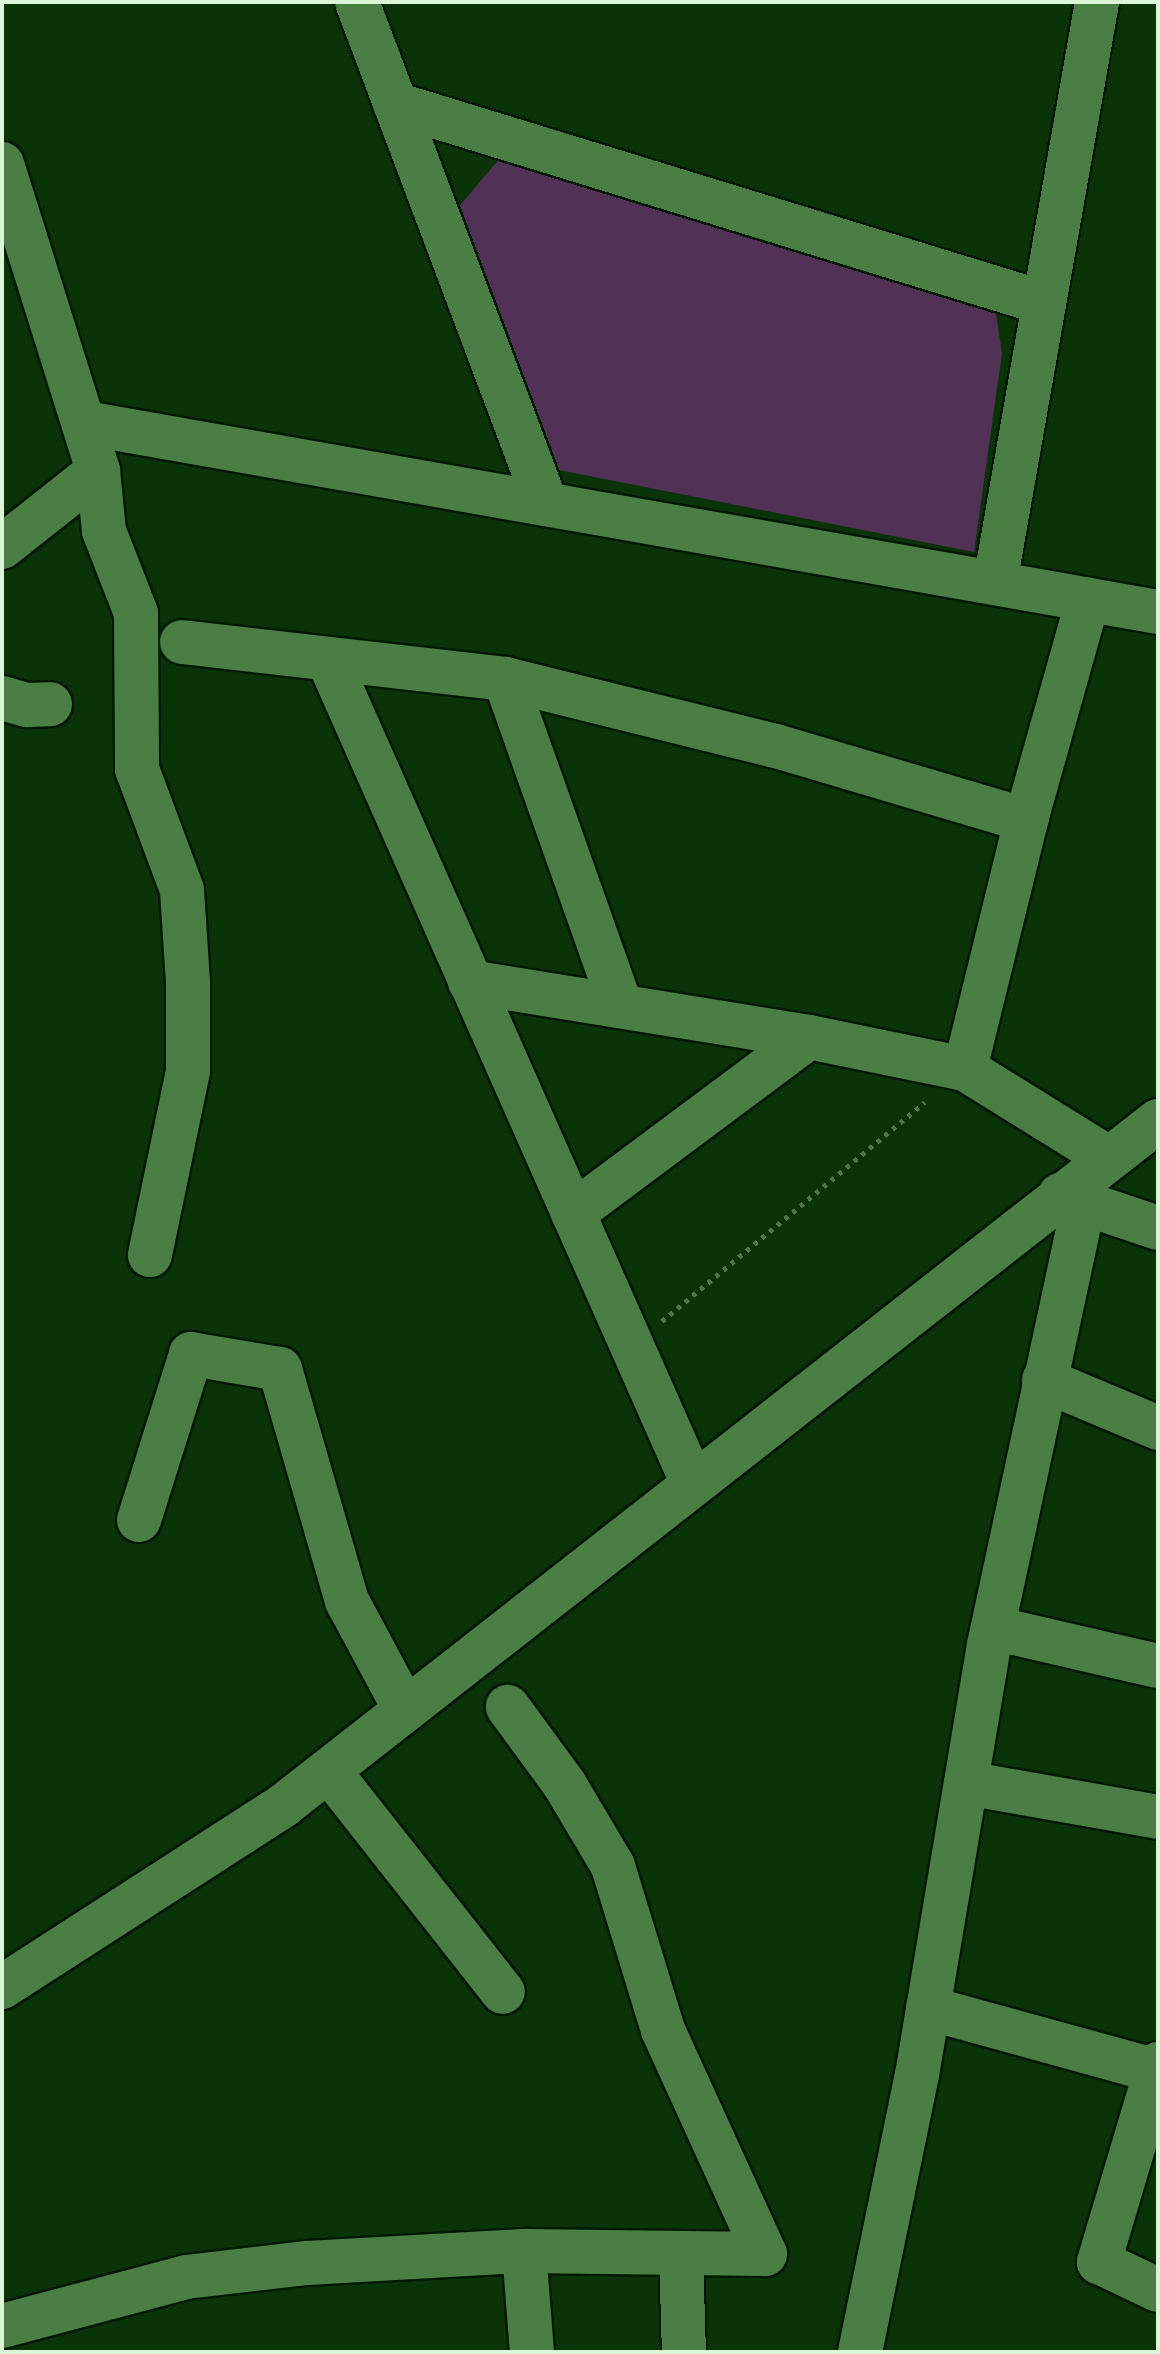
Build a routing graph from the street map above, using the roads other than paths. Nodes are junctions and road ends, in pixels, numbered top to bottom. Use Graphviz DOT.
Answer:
graph roads {
  1 [pos="357,2"];
  2 [pos="1097,2"];
  3 [pos="395,104"];
  4 [pos="2,164"];
  5 [pos="1044,303"];
  6 [pos="85,423"];
  7 [pos="98,471"];
  8 [pos="546,504"];
  9 [pos="2,547"];
  10 [pos="995,583"];
  11 [pos="1088,600"];
  12 [pos="1158,612"];
  13 [pos="182,642"];
  14 [pos="328,659"];
  15 [pos="505,679"];
  16 [pos="2,698"];
  17 [pos="50,704"];
  18 [pos="1026,820"];
  19 [pos="470,982"];
  20 [pos="621,1006"];
  21 [pos="809,1037"];
  22 [pos="965,1069"];
  23 [pos="1158,1121"];
  24 [pos="1107,1157"];
  25 [pos="1072,1199"];
  26 [pos="573,1213"];
  27 [pos="1158,1228"];
  28 [pos="150,1255"];
  29 [pos="1044,1380"];
  30 [pos="1158,1428"];
  31 [pos="693,1484"];
  32 [pos="139,1520"];
  33 [pos="993,1628"];
  34 [pos="1158,1666"];
  35 [pos="508,1707"];
  36 [pos="405,1709"];
  37 [pos="329,1771"];
  38 [pos="966,1783"];
  39 [pos="1158,1817"];
  40 [pos="2,1987"];
  41 [pos="503,1992"];
  42 [pos="928,2008"];
  43 [pos="1157,2068"];
  44 [pos="524,2251"];
  45 [pos="681,2253"];
  46 [pos="1158,2290"];
  47 [pos="2,2326"];
  48 [pos="532,2352"];
  49 [pos="684,2352"];
  50 [pos="860,2352"];
  1 -- 3 [label="street"];
  2 -- 5 [label="street"];
  3 -- 5 [label="street"];
  3 -- 8 [label="street"];
  4 -- 6 [label="street"];
  5 -- 10 [label="street"];
  6 -- 7 [label="street"];
  6 -- 8 [label="street"];
  7 -- 9 [label="street"];
  7 -- 28 [label="street"];
  8 -- 10 [label="street"];
  10 -- 11 [label="street"];
  11 -- 12 [label="street"];
  11 -- 18 [label="street"];
  13 -- 14 [label="street"];
  14 -- 15 [label="street"];
  14 -- 19 [label="street"];
  15 -- 18 [label="street"];
  15 -- 20 [label="street"];
  16 -- 17 [label="street"];
  18 -- 22 [label="street"];
  19 -- 20 [label="street"];
  19 -- 26 [label="street"];
  20 -- 21 [label="street"];
  21 -- 22 [label="street"];
  21 -- 26 [label="street"];
  22 -- 24 [label="street"];
  23 -- 24 [label="street"];
  24 -- 25 [label="street"];
  25 -- 27 [label="street"];
  25 -- 29 [label="street"];
  25 -- 31 [label="street"];
  26 -- 31 [label="street"];
  29 -- 30 [label="street"];
  29 -- 33 [label="street"];
  31 -- 36 [label="street"];
  32 -- 36 [label="street"];
  33 -- 34 [label="street"];
  33 -- 38 [label="street"];
  35 -- 45 [label="street"];
  36 -- 37 [label="street"];
  37 -- 40 [label="street"];
  37 -- 41 [label="street"];
  38 -- 39 [label="street"];
  38 -- 42 [label="street"];
  42 -- 43 [label="street"];
  42 -- 50 [label="street"];
  43 -- 46 [label="street"];
  44 -- 45 [label="street"];
  44 -- 47 [label="street"];
  44 -- 48 [label="street"];
  45 -- 49 [label="street"];
}
